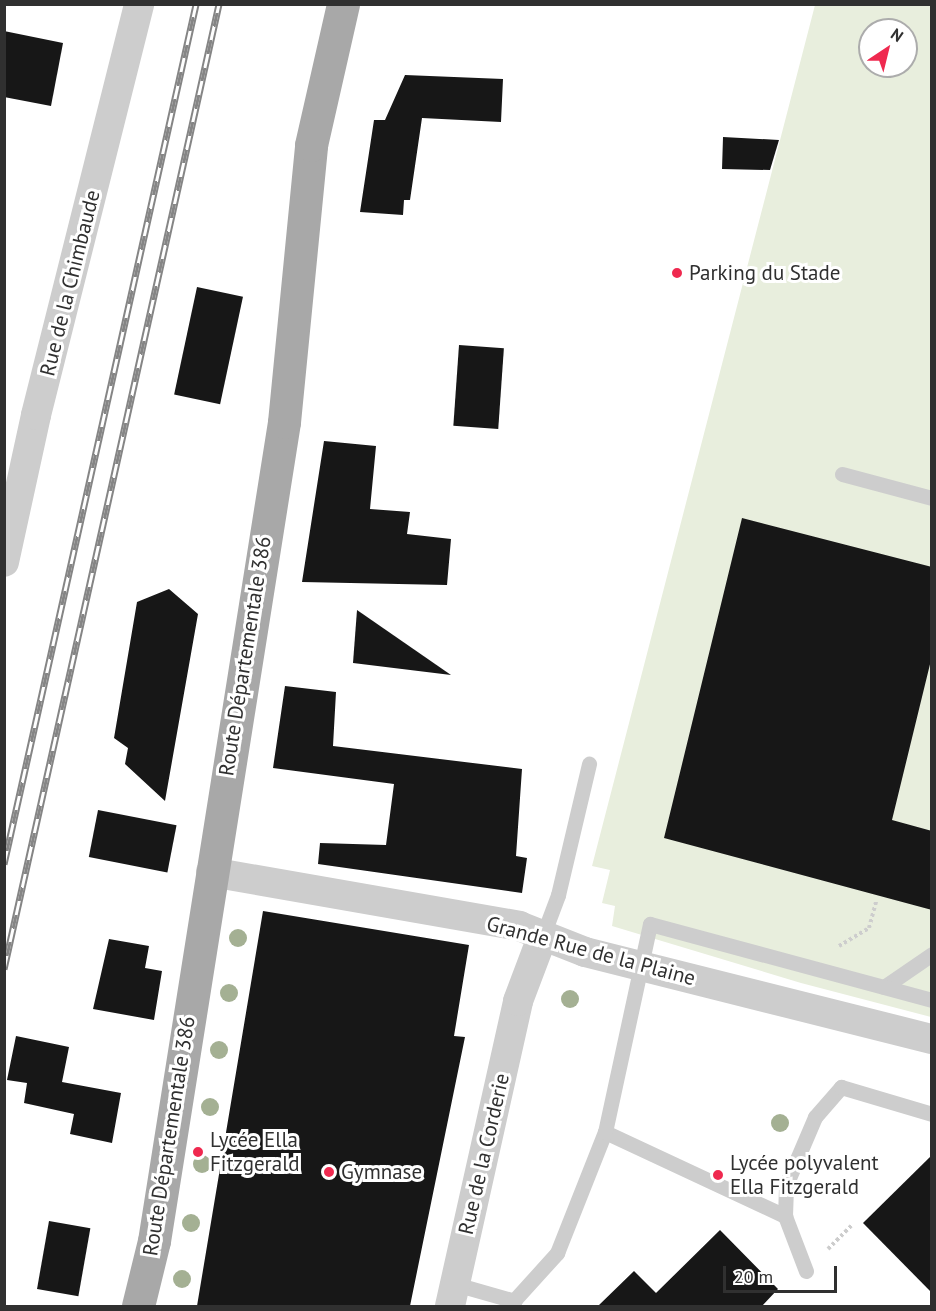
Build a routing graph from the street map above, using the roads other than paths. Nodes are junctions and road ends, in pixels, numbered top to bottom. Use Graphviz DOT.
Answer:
graph roads {
  1 [pos="139,4"];
  2 [pos="343,4"];
  3 [pos="842,474"];
  4 [pos="932,498"];
  5 [pos="4,562"];
  6 [pos="590,764"];
  7 [pos="211,872"];
  8 [pos="543,935"];
  9 [pos="932,954"];
  10 [pos="641,966"];
  11 [pos="884,987"];
  12 [pos="932,1000"];
  13 [pos="932,1039"];
  14 [pos="932,1114"];
  15 [pos="605,1132"];
  16 [pos="785,1216"];
  17 [pos="806,1270"];
  18 [pos="452,1295"];
  19 [pos="512,1304"];
  20 [pos="138,1306"];
  1 -- 5 [label="street, Rue de la Chimbaude"];
  2 -- 7 [label="main road, Route Départementale 386"];
  3 -- 4 [label="lane"];
  6 -- 8 [label="lane"];
  7 -- 8 [label="street, Grande Rue de la Plaine"];
  7 -- 20 [label="main road, Route Départementale 386"];
  8 -- 10 [label="street, Grande Rue de la Plaine"];
  8 -- 18 [label="street, Rue de la Corderie"];
  9 -- 11 [label="lane"];
  10 -- 11 [label="lane"];
  10 -- 13 [label="street, Grande Rue de la Plaine"];
  10 -- 15 [label="lane"];
  11 -- 12 [label="lane"];
  14 -- 16 [label="lane"];
  15 -- 16 [label="lane"];
  15 -- 19 [label="lane"];
  16 -- 17 [label="lane"];
  18 -- 19 [label="lane"];
}
